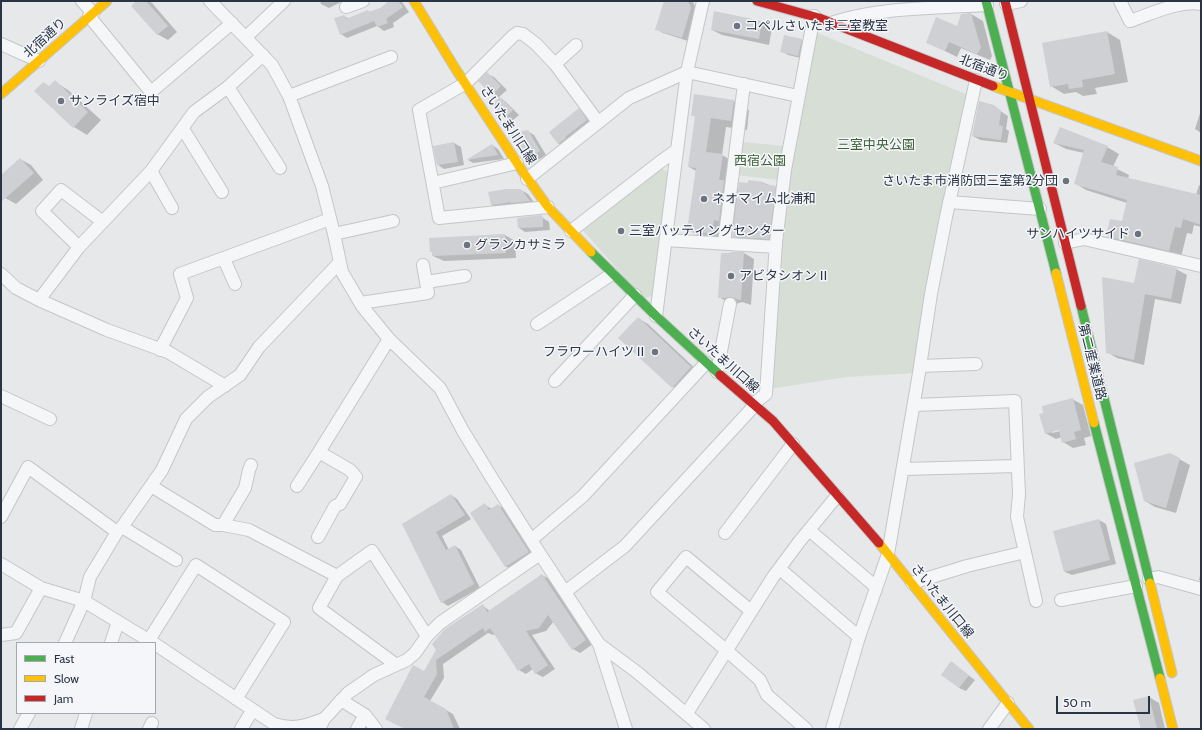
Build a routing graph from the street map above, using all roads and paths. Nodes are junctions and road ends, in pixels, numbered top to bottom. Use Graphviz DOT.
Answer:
graph roads {
  1 [pos="82,1"];
  2 [pos="107,1"];
  3 [pos="210,1"];
  4 [pos="284,1"];
  5 [pos="363,1"];
  6 [pos="414,1"];
  7 [pos="703,1"];
  8 [pos="757,1"];
  9 [pos="1021,1"];
  10 [pos="1120,1"];
  11 [pos="1006,2"];
  12 [pos="986,3"];
  13 [pos="1201,4"];
  14 [pos="797,6"];
  15 [pos="346,7"];
  16 [pos="91,15"];
  17 [pos="814,16"];
  18 [pos="232,23"];
  19 [pos="831,24"];
  20 [pos="246,37"];
  21 [pos="1,44"];
  22 [pos="576,45"];
  23 [pos="263,55"];
  24 [pos="391,57"];
  25 [pos="39,61"];
  26 [pos="554,64"];
  27 [pos="687,72"];
  28 [pos="976,80"];
  29 [pos="466,83"];
  30 [pos="744,84"];
  31 [pos="228,87"];
  32 [pos="1010,92"];
  33 [pos="1,94"];
  34 [pos="289,96"];
  35 [pos="798,96"];
  36 [pos="1029,99"];
  37 [pos="598,122"];
  38 [pos="183,129"];
  39 [pos="677,150"];
  40 [pos="1201,161"];
  41 [pos="517,163"];
  42 [pos="280,168"];
  43 [pos="150,171"];
  44 [pos="527,179"];
  45 [pos="433,183"];
  46 [pos="222,192"];
  47 [pos="949,202"];
  48 [pos="548,207"];
  49 [pos="172,208"];
  50 [pos="1040,209"];
  51 [pos="330,219"];
  52 [pos="393,221"];
  53 [pos="103,222"];
  54 [pos="571,231"];
  55 [pos="334,234"];
  56 [pos="666,240"];
  57 [pos="724,243"];
  58 [pos="1065,243"];
  59 [pos="79,247"];
  60 [pos="776,247"];
  61 [pos="224,258"];
  62 [pos="340,262"];
  63 [pos="423,265"];
  64 [pos="1201,266"];
  65 [pos="1,274"];
  66 [pos="612,274"];
  67 [pos="465,276"];
  68 [pos="426,282"];
  69 [pos="235,284"];
  70 [pos="635,295"];
  71 [pos="38,300"];
  72 [pos="360,303"];
  73 [pos="730,304"];
  74 [pos="656,316"];
  75 [pos="537,324"];
  76 [pos="389,338"];
  77 [pos="160,350"];
  78 [pos="706,363"];
  79 [pos="976,364"];
  80 [pos="920,366"];
  81 [pos="717,372"];
  82 [pos="555,381"];
  83 [pos="225,386"];
  84 [pos="1,396"];
  85 [pos="754,405"];
  86 [pos="914,405"];
  87 [pos="50,419"];
  88 [pos="793,444"];
  89 [pos="319,452"];
  90 [pos="252,465"];
  91 [pos="1017,466"];
  92 [pos="903,469"];
  93 [pos="151,486"];
  94 [pos="297,486"];
  95 [pos="837,496"];
  96 [pos="1,517"];
  97 [pos="223,525"];
  98 [pos="119,529"];
  99 [pos="809,530"];
  100 [pos="725,533"];
  101 [pos="318,537"];
  102 [pos="531,540"];
  103 [pos="1025,552"];
  104 [pos="540,554"];
  105 [pos="888,554"];
  106 [pos="176,560"];
  107 [pos="1,564"];
  108 [pos="780,569"];
  109 [pos="336,576"];
  110 [pos="1149,579"];
  111 [pos="912,583"];
  112 [pos="1136,586"];
  113 [pos="876,587"];
  114 [pos="41,588"];
  115 [pos="1201,589"];
  116 [pos="565,592"];
  117 [pos="1061,600"];
  118 [pos="84,601"];
  119 [pos="1036,601"];
  120 [pos="751,611"];
  121 [pos="118,622"];
  122 [pos="1,635"];
  123 [pos="427,636"];
  124 [pos="860,637"];
  125 [pos="65,642"];
  126 [pos="111,642"];
  127 [pos="153,642"];
  128 [pos="156,644"];
  129 [pos="600,644"];
  130 [pos="726,650"];
  131 [pos="395,664"];
  132 [pos="1174,684"];
  133 [pos="236,699"];
  134 [pos="341,700"];
  135 [pos="1008,703"];
  136 [pos="252,711"];
  137 [pos="687,713"];
  138 [pos="28,714"];
  139 [pos="86,714"];
  140 [pos="365,715"];
  141 [pos="321,724"];
  142 [pos="20,729"];
  143 [pos="81,729"];
  144 [pos="240,729"];
  145 [pos="357,729"];
  146 [pos="376,729"];
  147 [pos="626,729"];
  148 [pos="704,729"];
  149 [pos="806,729"];
  150 [pos="832,729"];
  151 [pos="989,729"];
  152 [pos="1029,729"];
  153 [pos="1173,729"];
  1 -- 16 [label="street"];
  2 -- 16 [label="main road, 北宿通り"];
  3 -- 18 [label="street"];
  4 -- 20 [label="street"];
  5 -- 15 [label="street"];
  6 -- 29 [label="main road, さいたま川口線"];
  7 -- 27 [label="street"];
  8 -- 14 [label="main road, 北宿通り"];
  9 -- 11 [label="street"];
  10 -- 13 [label="street"];
  11 -- 36 [label="main road, 第二産業道路"];
  12 -- 19 [label="street"];
  12 -- 32 [label="main road, 第二産業道路"];
  14 -- 17 [label="main road, 北宿通り"];
  16 -- 18 [label="street"];
  16 -- 25 [label="main road, 北宿通り"];
  17 -- 19 [label="main road, 北宿通り"];
  17 -- 35 [label="street"];
  18 -- 20 [label="street"];
  19 -- 28 [label="main road, 北宿通り"];
  20 -- 23 [label="street"];
  21 -- 25 [label="street"];
  22 -- 26 [label="street"];
  23 -- 31 [label="street"];
  23 -- 34 [label="street"];
  24 -- 34 [label="street"];
  25 -- 33 [label="main road, 北宿通り"];
  26 -- 29 [label="street"];
  26 -- 37 [label="street"];
  27 -- 30 [label="street"];
  27 -- 37 [label="street"];
  27 -- 39 [label="street"];
  28 -- 32 [label="main road, 北宿通り"];
  28 -- 47 [label="street"];
  29 -- 41 [label="main road, さいたま川口線"];
  29 -- 45 [label="street"];
  30 -- 35 [label="street"];
  30 -- 57 [label="street"];
  31 -- 38 [label="street"];
  31 -- 42 [label="street"];
  32 -- 36 [label="main road, 北宿通り"];
  32 -- 50 [label="main road, 第二産業道路"];
  34 -- 51 [label="street"];
  35 -- 60 [label="street"];
  36 -- 40 [label="main road, 北宿通り"];
  36 -- 58 [label="main road, 第二産業道路"];
  37 -- 44 [label="street"];
  38 -- 43 [label="street"];
  38 -- 46 [label="street"];
  39 -- 54 [label="street"];
  39 -- 56 [label="street"];
  41 -- 44 [label="main road, さいたま川口線"];
  41 -- 45 [label="street"];
  43 -- 49 [label="street"];
  43 -- 53 [label="street"];
  44 -- 48 [label="main road, さいたま川口線"];
  45 -- 48 [label="street"];
  47 -- 50 [label="street"];
  47 -- 80 [label="street"];
  48 -- 54 [label="main road, さいたま川口線"];
  50 -- 112 [label="main road, 第二産業道路"];
  51 -- 55 [label="street"];
  51 -- 61 [label="street"];
  52 -- 55 [label="street"];
  53 -- 59 [label="street"];
  53 -- 59 [label="street"];
  54 -- 66 [label="main road, さいたま川口線"];
  55 -- 62 [label="street"];
  56 -- 57 [label="street"];
  56 -- 74 [label="street"];
  57 -- 60 [label="street"];
  58 -- 64 [label="street"];
  58 -- 110 [label="main road, 第二産業道路"];
  59 -- 71 [label="street"];
  60 -- 85 [label="street"];
  61 -- 69 [label="street"];
  61 -- 77 [label="street"];
  62 -- 72 [label="street"];
  62 -- 83 [label="street"];
  63 -- 68 [label="street"];
  65 -- 71 [label="street"];
  66 -- 70 [label="main road, さいたま川口線"];
  66 -- 75 [label="street"];
  67 -- 68 [label="street"];
  68 -- 72 [label="street"];
  70 -- 74 [label="main road, さいたま川口線"];
  70 -- 82 [label="street"];
  71 -- 77 [label="street"];
  72 -- 76 [label="street"];
  73 -- 81 [label="street"];
  74 -- 78 [label="main road, さいたま川口線"];
  76 -- 89 [label="street"];
  76 -- 102 [label="street"];
  77 -- 83 [label="street"];
  78 -- 81 [label="main road, さいたま川口線"];
  78 -- 102 [label="street"];
  79 -- 80 [label="street"];
  80 -- 86 [label="street"];
  81 -- 85 [label="main road, さいたま川口線"];
  83 -- 93 [label="street"];
  84 -- 87 [label="street"];
  85 -- 88 [label="main road, さいたま川口線"];
  85 -- 116 [label="street"];
  86 -- 91 [label="street"];
  86 -- 92 [label="street"];
  88 -- 95 [label="main road, さいたま川口線"];
  88 -- 100 [label="street"];
  89 -- 94 [label="street"];
  89 -- 101 [label="street"];
  90 -- 97 [label="street"];
  91 -- 92 [label="street"];
  91 -- 103 [label="street"];
  92 -- 105 [label="street"];
  93 -- 97 [label="street"];
  93 -- 98 [label="street"];
  95 -- 99 [label="street"];
  95 -- 105 [label="main road, さいたま川口線"];
  96 -- 98 [label="street"];
  97 -- 109 [label="street"];
  98 -- 106 [label="street"];
  98 -- 118 [label="street"];
  99 -- 108 [label="street"];
  99 -- 113 [label="street"];
  102 -- 104 [label="street"];
  103 -- 111 [label="street"];
  103 -- 119 [label="street"];
  104 -- 116 [label="street"];
  104 -- 123 [label="street"];
  105 -- 111 [label="main road, さいたま川口線"];
  105 -- 113 [label="street"];
  107 -- 114 [label="street"];
  108 -- 120 [label="street"];
  108 -- 124 [label="street"];
  109 -- 123 [label="street"];
  109 -- 131 [label="street"];
  110 -- 115 [label="street"];
  110 -- 132 [label="main road, 第二産業道路"];
  111 -- 135 [label="main road, さいたま川口線"];
  112 -- 117 [label="street"];
  112 -- 153 [label="main road, 第二産業道路"];
  113 -- 124 [label="street"];
  114 -- 118 [label="street"];
  114 -- 122 [label="street"];
  116 -- 129 [label="street"];
  118 -- 121 [label="street"];
  118 -- 125 [label="street"];
  120 -- 130 [label="street"];
  120 -- 130 [label="street"];
  121 -- 126 [label="street"];
  121 -- 127 [label="street"];
  123 -- 131 [label="street"];
  124 -- 150 [label="street"];
  127 -- 133 [label="street"];
  128 -- 133 [label="street"];
  129 -- 137 [label="street"];
  129 -- 147 [label="street"];
  130 -- 137 [label="street"];
  130 -- 149 [label="street"];
  131 -- 134 [label="street"];
  133 -- 136 [label="street"];
  134 -- 140 [label="street"];
  134 -- 141 [label="street"];
  135 -- 151 [label="street"];
  135 -- 152 [label="main road, さいたま川口線"];
  136 -- 141 [label="street"];
  136 -- 144 [label="street"];
  137 -- 148 [label="street"];
  138 -- 142 [label="street"];
  139 -- 143 [label="street"];
  140 -- 145 [label="street"];
  140 -- 146 [label="street"];
}
